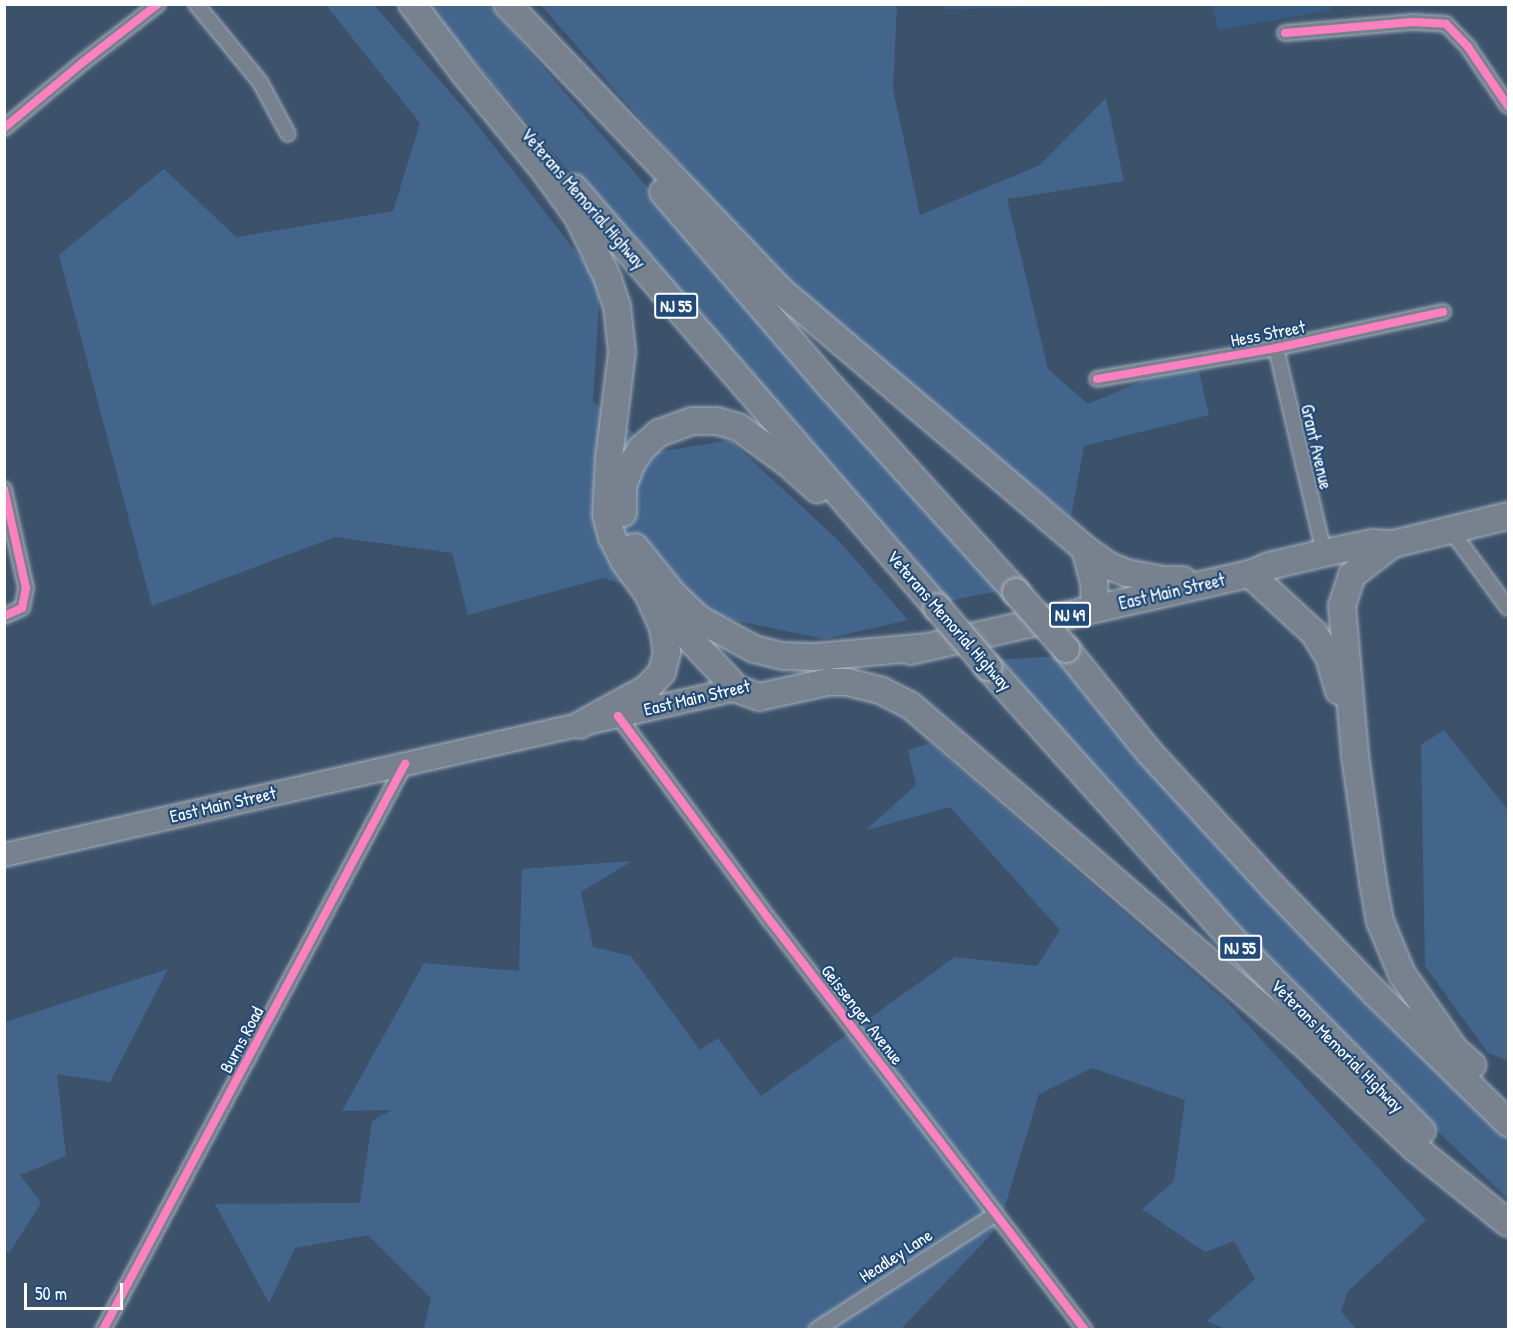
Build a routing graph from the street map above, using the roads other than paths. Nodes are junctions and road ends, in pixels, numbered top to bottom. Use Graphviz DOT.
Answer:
graph roads {
  1 [pos="158,4"];
  2 [pos="196,4"];
  3 [pos="413,4"];
  4 [pos="500,4"];
  5 [pos="507,4"];
  6 [pos="1285,33"];
  7 [pos="1509,106"];
  8 [pos="4,128"];
  9 [pos="288,134"];
  10 [pos="1443,312"];
  11 [pos="1276,348"];
  12 [pos="1097,379"];
  13 [pos="4,489"];
  14 [pos="1509,516"];
  15 [pos="1450,529"];
  16 [pos="1393,544"];
  17 [pos="1085,549"];
  18 [pos="1324,553"];
  19 [pos="896,559"];
  20 [pos="1250,574"];
  21 [pos="1213,582"];
  22 [pos="648,594"];
  23 [pos="1509,608"];
  24 [pos="1095,609"];
  25 [pos="9,615"];
  26 [pos="926,647"];
  27 [pos="737,689"];
  28 [pos="618,716"];
  29 [pos="580,725"];
  30 [pos="1355,756"];
  31 [pos="405,764"];
  32 [pos="4,855"];
  33 [pos="1509,1101"];
  34 [pos="1509,1123"];
  35 [pos="1509,1213"];
  36 [pos="996,1214"];
  37 [pos="1509,1222"];
  38 [pos="103,1329"];
  39 [pos="816,1329"];
  40 [pos="1085,1329"];
  1 -- 8 [label="street"];
  2 -- 9 [label="street"];
  3 -- 19 [label="highway, Veterans Memorial Highway / NJ 55"];
  3 -- 22 [label="highway"];
  4 -- 34 [label="highway, bridge"];
  5 -- 17 [label="highway"];
  6 -- 7 [label="street"];
  10 -- 11 [label="street, Hess Street"];
  11 -- 12 [label="street, Hess Street"];
  11 -- 18 [label="street, Grant Avenue"];
  13 -- 25 [label="street"];
  14 -- 15 [label="highway, East Main Street / NJ 49"];
  15 -- 16 [label="highway, East Main Street / NJ 49"];
  15 -- 23 [label="street"];
  16 -- 18 [label="highway, East Main Street / NJ 49"];
  16 -- 20 [label="highway, East Main Street / NJ 49"];
  16 -- 30 [label="highway"];
  17 -- 21 [label="highway"];
  17 -- 24 [label="highway"];
  18 -- 20 [label="highway, East Main Street / NJ 49"];
  19 -- 26 [label="highway"];
  19 -- 35 [label="highway, Veterans Memorial Highway / NJ 55, bridge"];
  20 -- 21 [label="highway, East Main Street / NJ 49"];
  20 -- 30 [label="highway"];
  21 -- 24 [label="highway, East Main Street / NJ 49"];
  22 -- 27 [label="highway"];
  22 -- 29 [label="highway"];
  24 -- 26 [label="highway, East Main Street / NJ 49"];
  26 -- 27 [label="highway, East Main Street / NJ 49"];
  27 -- 28 [label="main road, East Main Street / NJ 49"];
  27 -- 37 [label="highway"];
  28 -- 29 [label="main road, East Main Street / NJ 49"];
  28 -- 36 [label="street, Geissenger Avenue"];
  29 -- 31 [label="main road, East Main Street / NJ 49"];
  30 -- 33 [label="highway"];
  31 -- 32 [label="main road, East Main Street / NJ 49"];
  31 -- 38 [label="street, Burns Road"];
  36 -- 39 [label="street, Headley Lane"];
  36 -- 40 [label="street, Geissenger Avenue"];
}
